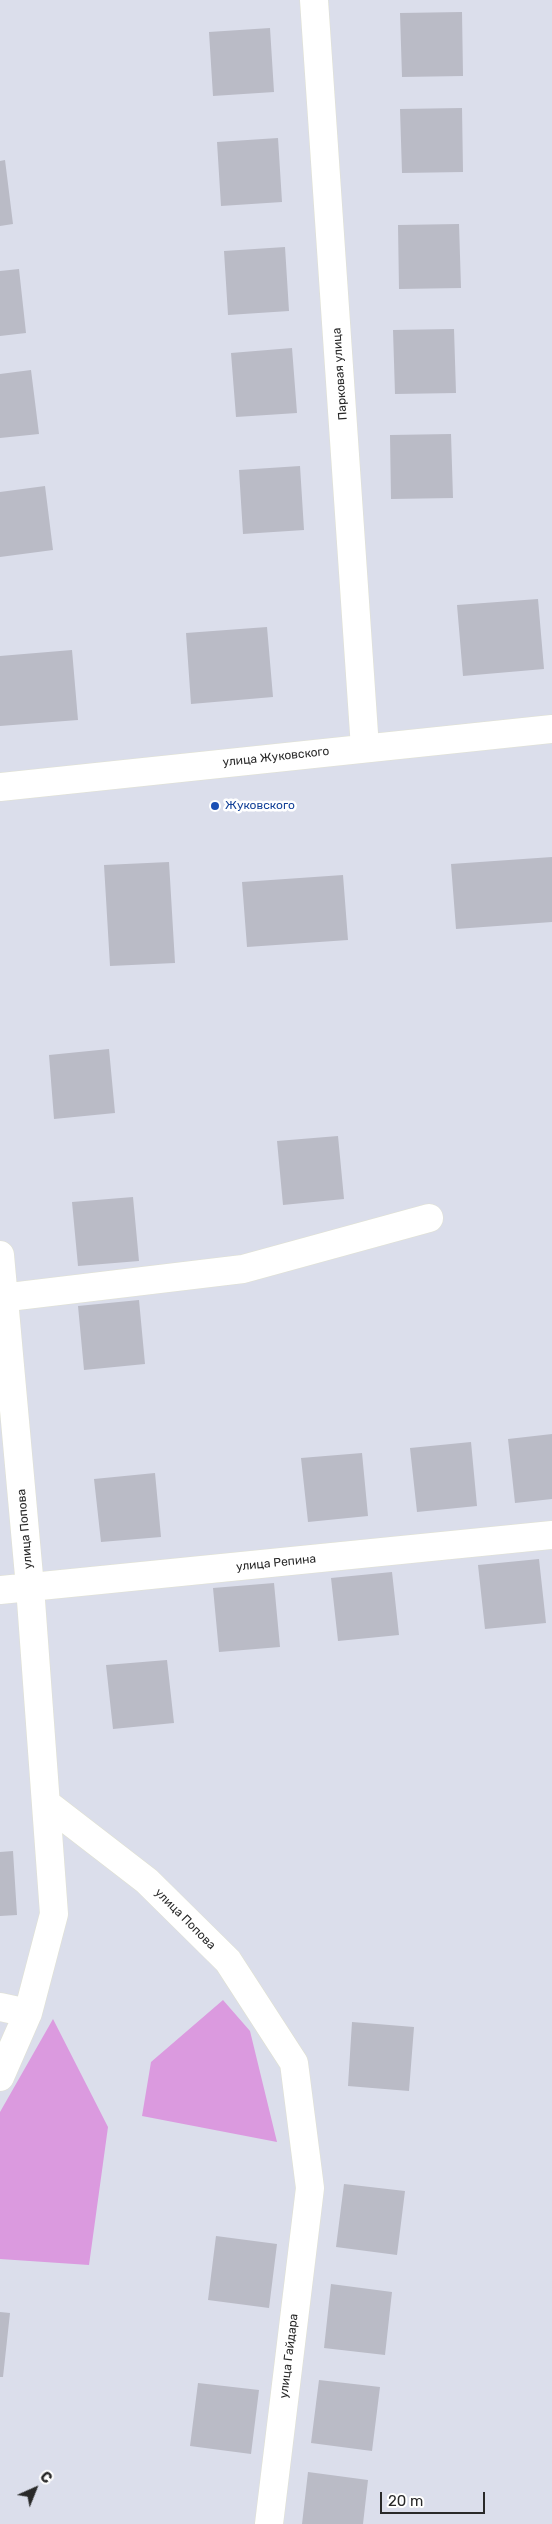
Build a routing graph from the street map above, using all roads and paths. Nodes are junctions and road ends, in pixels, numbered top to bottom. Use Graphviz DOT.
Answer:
graph roads {
  1 [pos="314,0"];
  2 [pos="552,729"];
  3 [pos="365,748"];
  4 [pos="0,787"];
  5 [pos="429,1218"];
  6 [pos="0,1255"];
  7 [pos="2,1298"];
  8 [pos="552,1535"];
  9 [pos="30,1587"];
  10 [pos="0,1590"];
  11 [pos="46,1803"];
  12 [pos="0,2006"];
  13 [pos="28,2013"];
  14 [pos="294,2063"];
  15 [pos="0,2077"];
  16 [pos="270,2524"];
  1 -- 3 [label="street, Парковая улица"];
  2 -- 3 [label="street, улица Жуковского"];
  3 -- 4 [label="street, улица Жуковского"];
  5 -- 7 [label="street"];
  6 -- 7 [label="street, улица Попова"];
  7 -- 9 [label="street, улица Попова"];
  8 -- 9 [label="street, улица Репина"];
  9 -- 10 [label="street, улица Репина"];
  9 -- 11 [label="street, улица Попова"];
  11 -- 13 [label="street, улица Попова"];
  11 -- 14 [label="street, улица Попова"];
  12 -- 13 [label="street"];
  13 -- 15 [label="street, улица Попова"];
  14 -- 16 [label="street, улица Гайдара"];
}
